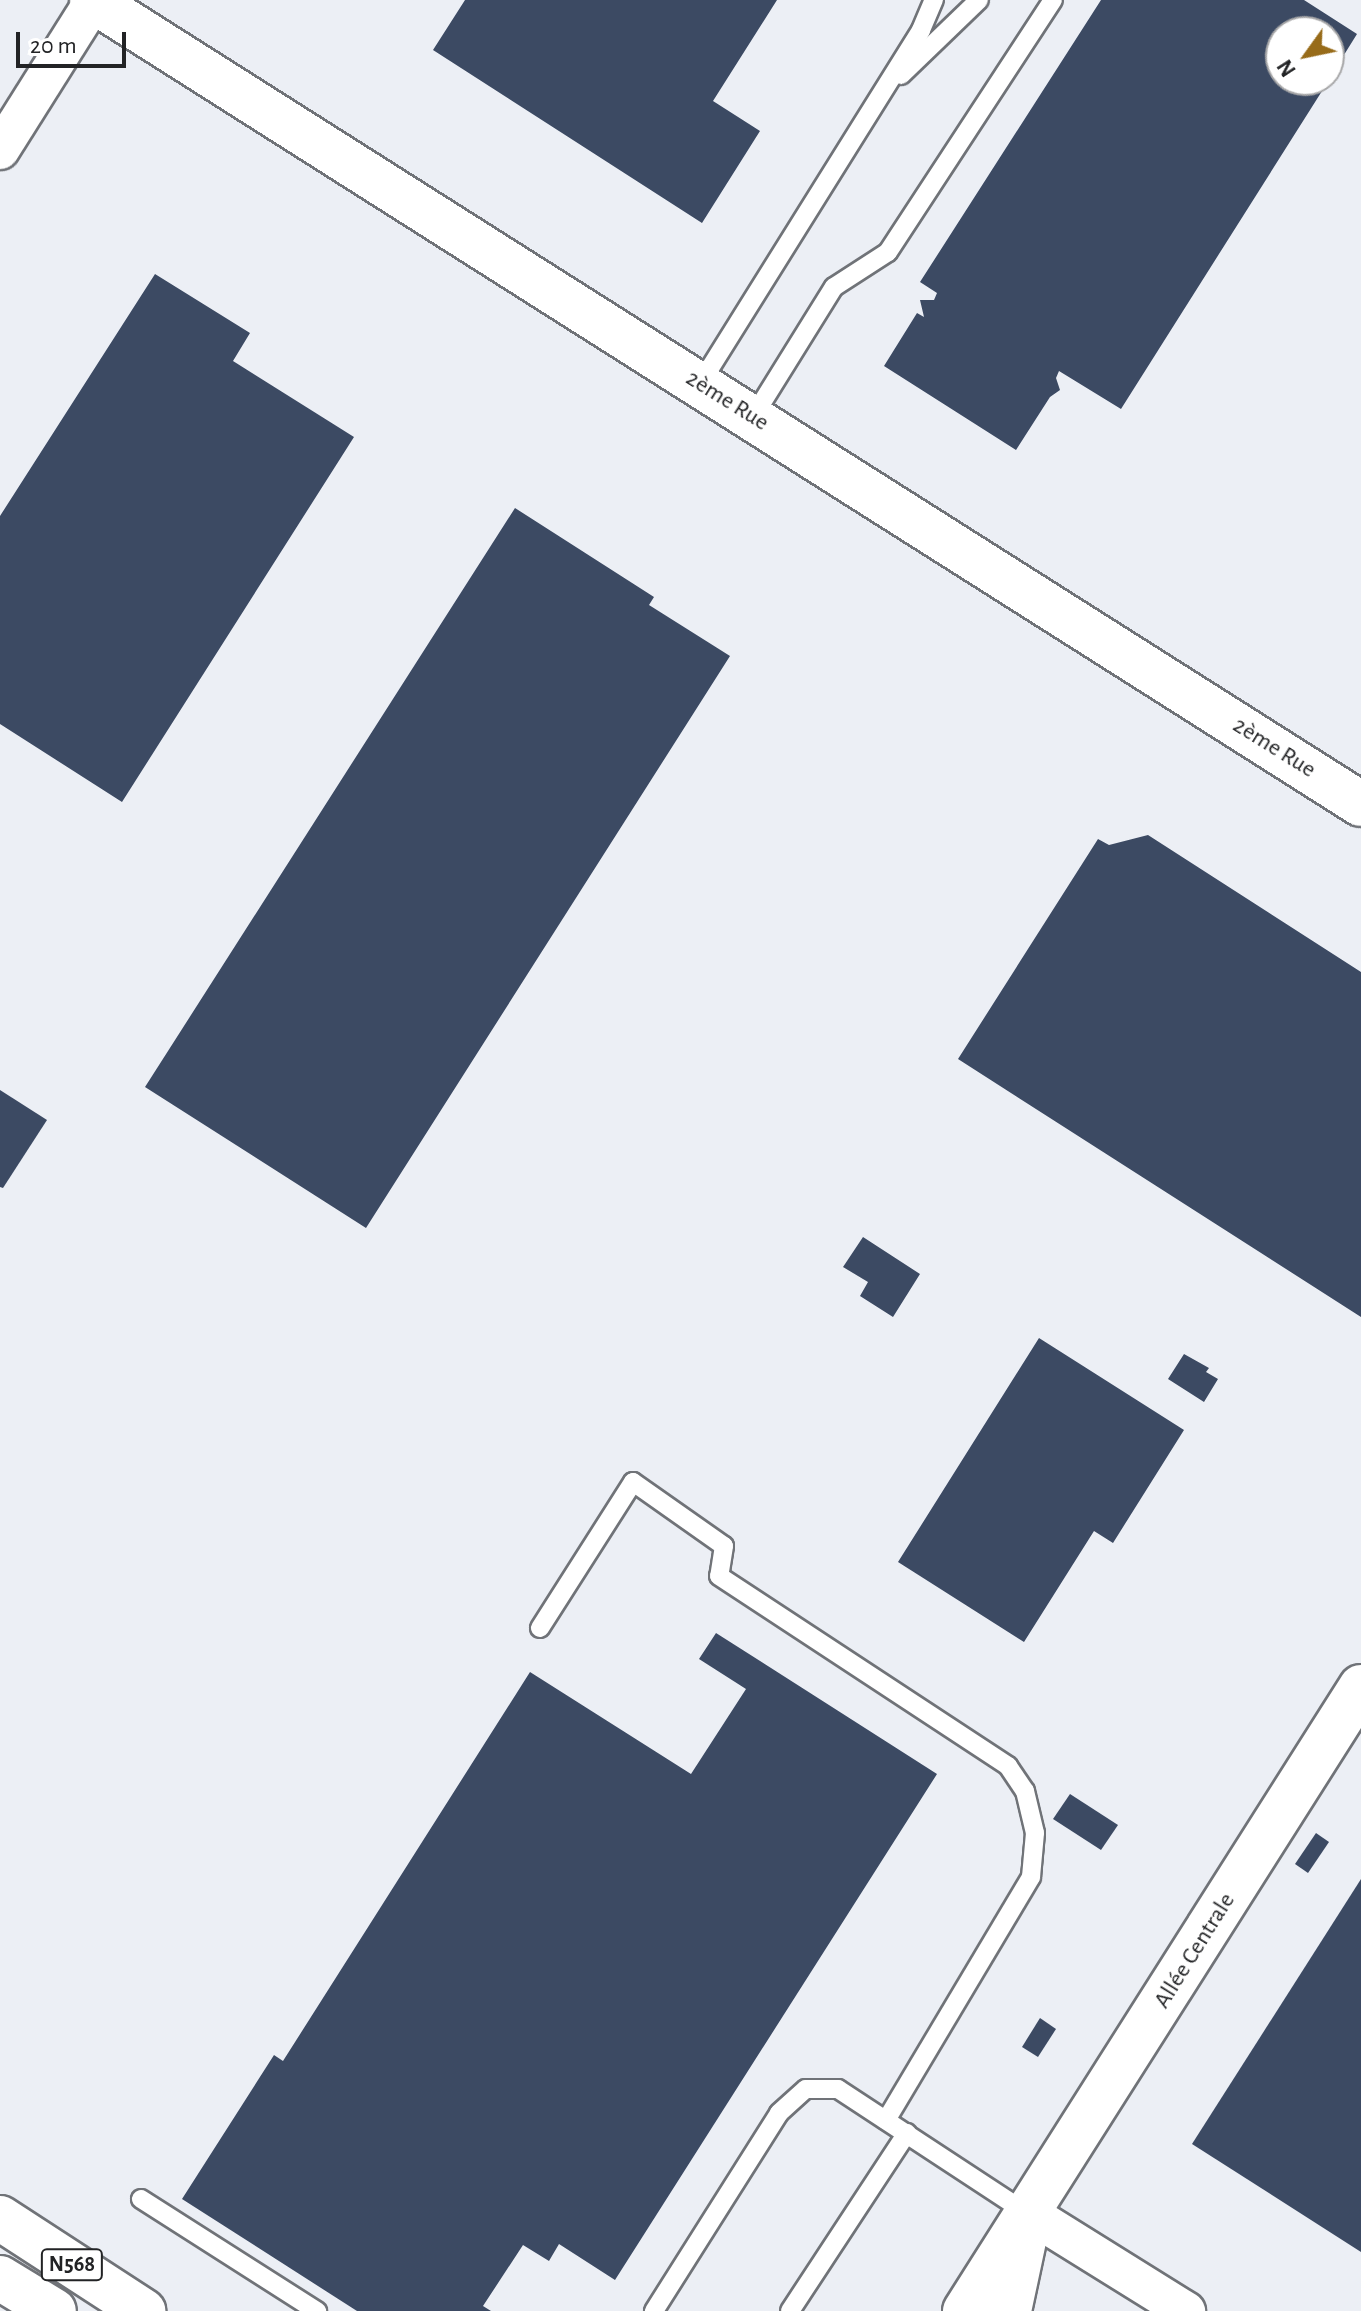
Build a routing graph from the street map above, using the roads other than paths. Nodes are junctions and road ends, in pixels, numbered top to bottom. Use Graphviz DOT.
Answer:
graph roads {
  1 [pos="934,0"];
  2 [pos="979,0"];
  3 [pos="1053,0"];
  4 [pos="93,1"];
  5 [pos="882,93"];
  6 [pos="0,150"];
  7 [pos="700,384"];
  8 [pos="753,417"];
  9 [pos="1361,804"];
  10 [pos="540,1628"];
  11 [pos="1361,1687"];
  12 [pos="886,2120"];
  13 [pos="907,2133"];
  14 [pos="141,2199"];
  15 [pos="1030,2214"];
  16 [pos="0,2218"];
  17 [pos="0,2278"];
  18 [pos="54,2311"];
  19 [pos="143,2311"];
  20 [pos="317,2311"];
  21 [pos="654,2311"];
  22 [pos="790,2311"];
  23 [pos="965,2311"];
  24 [pos="1009,2311"];
  25 [pos="1186,2311"];
  1 -- 5 [label="lane"];
  2 -- 5 [label="lane"];
  3 -- 8 [label="lane"];
  4 -- 6 [label="street"];
  4 -- 7 [label="main road, 2ème Rue"];
  5 -- 7 [label="lane"];
  7 -- 8 [label="main road, 2ème Rue"];
  8 -- 9 [label="main road, 2ème Rue"];
  10 -- 12 [label="lane"];
  11 -- 15 [label="main road, Allée Centrale"];
  12 -- 13 [label="lane"];
  12 -- 21 [label="lane"];
  13 -- 15 [label="lane"];
  13 -- 22 [label="lane"];
  14 -- 20 [label="lane"];
  15 -- 23 [label="main road, Allée Centrale"];
  15 -- 24 [label="main road"];
  15 -- 25 [label="street"];
  16 -- 19 [label="main road, N568"];
  17 -- 18 [label="main road, N568"];
}
